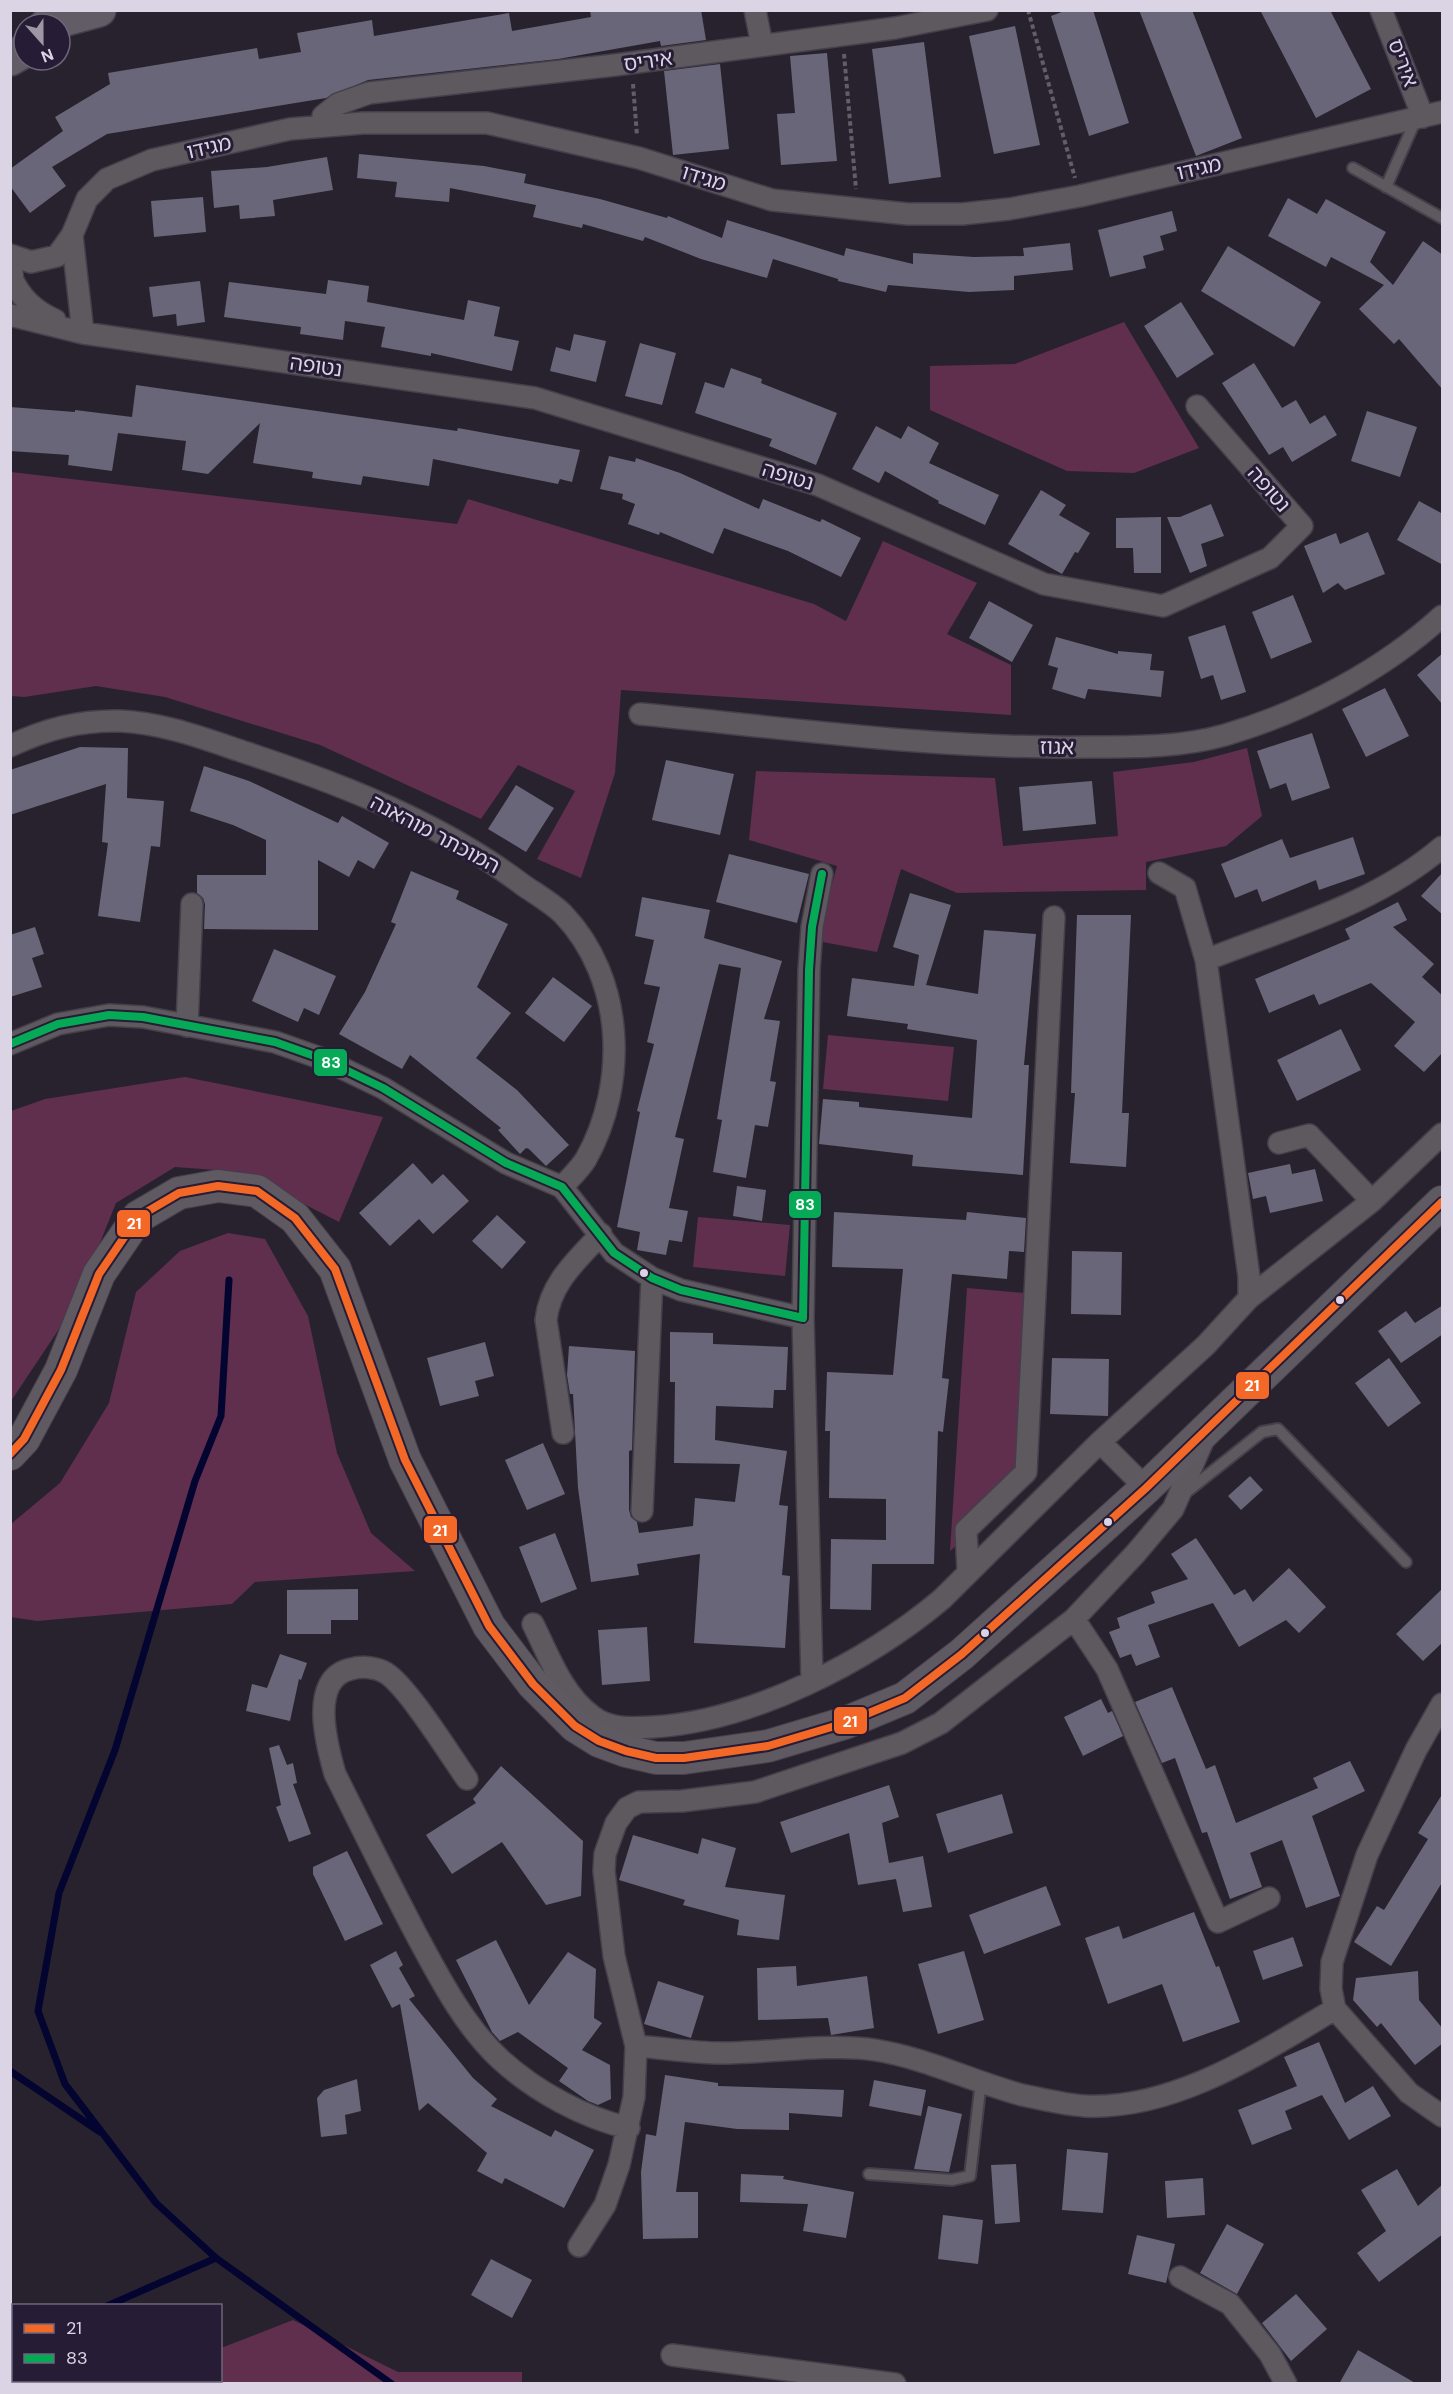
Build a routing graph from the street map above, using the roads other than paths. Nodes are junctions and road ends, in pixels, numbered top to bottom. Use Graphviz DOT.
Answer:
graph roads {
  1 [pos="755,10"];
  2 [pos="987,10"];
  3 [pos="1381,10"];
  4 [pos="933,16"];
  5 [pos="762,45"];
  6 [pos="1427,116"];
  7 [pos="323,126"];
  8 [pos="1353,168"];
  9 [pos="1386,187"];
  10 [pos="1443,218"];
  11 [pos="72,235"];
  12 [pos="10,255"];
  13 [pos="11,276"];
  14 [pos="10,315"];
  15 [pos="83,333"];
  16 [pos="1197,406"];
  17 [pos="1443,616"];
  18 [pos="640,714"];
  19 [pos="10,746"];
  20 [pos="1443,847"];
  21 [pos="1159,873"];
  22 [pos="822,874"];
  23 [pos="192,904"];
  24 [pos="1054,917"];
  25 [pos="1206,960"];
  26 [pos="186,1026"];
  27 [pos="10,1044"];
  28 [pos="1443,1134"];
  29 [pos="1279,1143"];
  30 [pos="562,1187"];
  31 [pos="1372,1200"];
  32 [pos="1443,1202"];
  33 [pos="601,1234"];
  34 [pos="652,1278"];
  35 [pos="1249,1298"];
  36 [pos="803,1318"];
  37 [pos="1210,1427"];
  38 [pos="563,1433"];
  39 [pos="1100,1442"];
  40 [pos="10,1455"];
  41 [pos="1146,1488"];
  42 [pos="1177,1500"];
  43 [pos="642,1511"];
  44 [pos="1406,1562"];
  45 [pos="968,1571"];
  46 [pos="1074,1619"];
  47 [pos="533,1624"];
  48 [pos="812,1680"];
  49 [pos="1443,1704"];
  50 [pos="467,1779"];
  51 [pos="1269,1898"];
  52 [pos="1335,2009"];
  53 [pos="636,2046"];
  54 [pos="981,2081"];
  55 [pos="1443,2116"];
  56 [pos="628,2128"];
  57 [pos="869,2174"];
  58 [pos="579,2246"];
  59 [pos="1180,2277"];
  60 [pos="672,2355"];
  61 [pos="895,2384"];
  62 [pos="1286,2384"];
  1 -- 5 [label="street"];
  2 -- 4 [label="street, איריס"];
  3 -- 6 [label="street, איריס"];
  4 -- 5 [label="street, איריס"];
  5 -- 7 [label="street, איריס"];
  6 -- 7 [label="street, מגידו"];
  6 -- 9 [label="lane"];
  7 -- 11 [label="street, מגידו"];
  8 -- 9 [label="lane"];
  9 -- 10 [label="lane"];
  11 -- 12 [label="street, מגידו"];
  11 -- 15 [label="street"];
  13 -- 15 [label="street, נטופה"];
  14 -- 15 [label="street, נטופה"];
  15 -- 16 [label="street, נטופה"];
  17 -- 18 [label="street, אגוז"];
  19 -- 30 [label="street, המוכתר מוהאנה"];
  20 -- 25 [label="street"];
  21 -- 25 [label="street"];
  22 -- 36 [label="street"];
  23 -- 26 [label="street"];
  24 -- 45 [label="street"];
  25 -- 35 [label="street"];
  26 -- 27 [label="street"];
  26 -- 30 [label="street"];
  28 -- 31 [label="street"];
  29 -- 31 [label="street"];
  30 -- 33 [label="street"];
  31 -- 35 [label="street"];
  32 -- 37 [label="main road"];
  33 -- 34 [label="street"];
  33 -- 38 [label="street"];
  34 -- 36 [label="street"];
  34 -- 43 [label="street"];
  35 -- 39 [label="street"];
  36 -- 48 [label="street"];
  37 -- 41 [label="main road"];
  37 -- 42 [label="street"];
  39 -- 41 [label="street"];
  39 -- 45 [label="street"];
  40 -- 41 [label="main road"];
  42 -- 44 [label="lane"];
  42 -- 46 [label="street"];
  45 -- 48 [label="street"];
  46 -- 51 [label="street"];
  46 -- 53 [label="street"];
  47 -- 48 [label="street"];
  49 -- 52 [label="street"];
  50 -- 56 [label="street"];
  52 -- 54 [label="street"];
  52 -- 55 [label="street"];
  53 -- 54 [label="street"];
  53 -- 56 [label="street"];
  54 -- 57 [label="lane"];
  56 -- 58 [label="street"];
  59 -- 62 [label="street"];
  60 -- 61 [label="street"];
}
